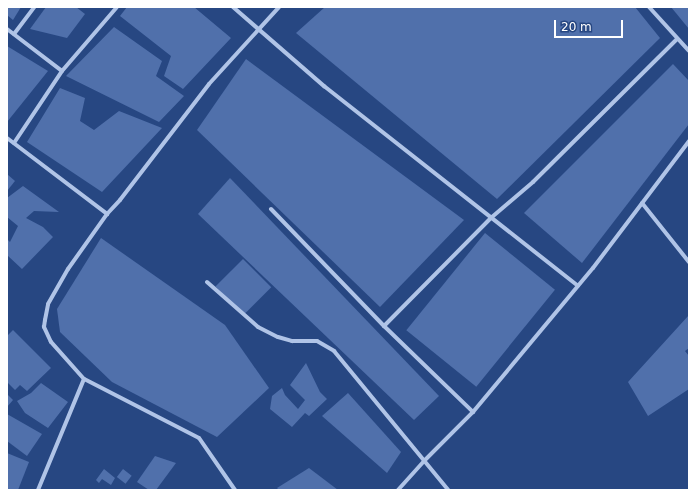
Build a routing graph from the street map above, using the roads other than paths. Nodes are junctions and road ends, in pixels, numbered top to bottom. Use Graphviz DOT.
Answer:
graph roads {
  1 [pos="34,7"];
  2 [pos="117,7"];
  3 [pos="233,7"];
  4 [pos="280,7"];
  5 [pos="649,7"];
  6 [pos="7,29"];
  7 [pos="257,30"];
  8 [pos="14,34"];
  9 [pos="677,39"];
  10 [pos="689,51"];
  11 [pos="62,71"];
  12 [pos="7,138"];
  13 [pos="689,141"];
  14 [pos="14,142"];
  15 [pos="642,203"];
  16 [pos="271,209"];
  17 [pos="107,214"];
  18 [pos="492,218"];
  19 [pos="689,262"];
  20 [pos="207,282"];
  21 [pos="578,286"];
  22 [pos="384,326"];
  23 [pos="84,379"];
  24 [pos="473,412"];
  25 [pos="424,461"];
  26 [pos="38,490"];
  27 [pos="235,490"];
  28 [pos="398,490"];
  29 [pos="448,490"];
  1 -- 8 [label="street"];
  2 -- 11 [label="street"];
  3 -- 7 [label="street"];
  4 -- 7 [label="street"];
  5 -- 9 [label="street"];
  6 -- 8 [label="street"];
  7 -- 17 [label="street"];
  7 -- 18 [label="street"];
  8 -- 11 [label="street"];
  9 -- 10 [label="street"];
  9 -- 18 [label="street"];
  11 -- 14 [label="street"];
  12 -- 14 [label="street"];
  13 -- 15 [label="street"];
  14 -- 17 [label="street"];
  15 -- 19 [label="street"];
  15 -- 21 [label="street"];
  16 -- 22 [label="street"];
  17 -- 23 [label="street"];
  18 -- 21 [label="street"];
  18 -- 22 [label="street"];
  20 -- 25 [label="street"];
  21 -- 24 [label="street"];
  22 -- 24 [label="street"];
  23 -- 26 [label="street"];
  23 -- 27 [label="street"];
  24 -- 25 [label="street"];
  25 -- 28 [label="street"];
  25 -- 29 [label="street"];
}
